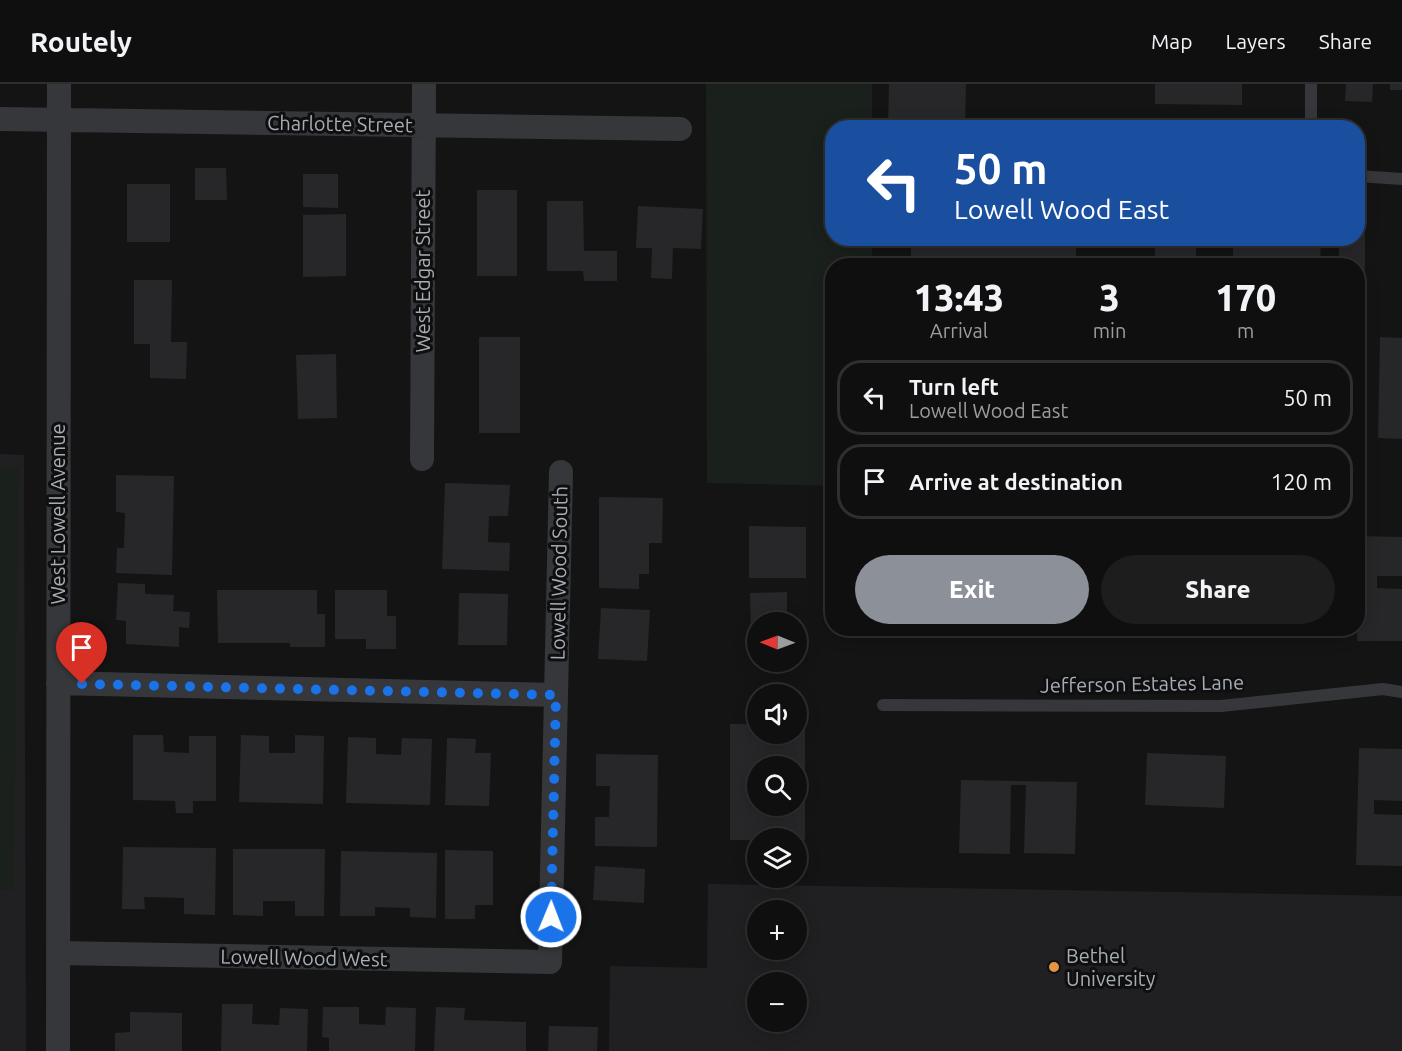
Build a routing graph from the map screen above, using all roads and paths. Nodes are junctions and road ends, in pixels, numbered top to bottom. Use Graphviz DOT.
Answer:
graph roads {
  1 [pos="59,84"];
  2 [pos="424,84"];
  3 [pos="1311,84"];
  4 [pos="0,118"];
  5 [pos="59,119"];
  6 [pos="1311,120"];
  7 [pos="424,125"];
  8 [pos="680,129"];
  9 [pos="1365,176"];
  10 [pos="1402,179"];
  11 [pos="422,459"];
  12 [pos="561,472"];
  13 [pos="58,683"];
  14 [pos="1402,692"];
  15 [pos="556,695"];
  16 [pos="883,705"];
  17 [pos="58,953"];
  18 [pos="550,962"];
  19 [pos="58,1051"];
  1 -- 5 [label="street, West Lowell Avenue"];
  2 -- 7 [label="street, West Edgar Street"];
  3 -- 6 [label="lane"];
  4 -- 5 [label="street, Charlotte Street"];
  5 -- 7 [label="street, Charlotte Street"];
  5 -- 13 [label="street, West Lowell Avenue"];
  7 -- 8 [label="street, Charlotte Street"];
  7 -- 11 [label="street, West Edgar Street"];
  9 -- 10 [label="lane"];
  12 -- 15 [label="street, Lowell Wood South"];
  13 -- 15 [label="street"];
  13 -- 17 [label="street, West Lowell Avenue"];
  14 -- 16 [label="lane, Jefferson Estates Lane"];
  15 -- 18 [label="street, Lowell Wood South"];
  17 -- 18 [label="street, Lowell Wood West"];
  17 -- 19 [label="street, West Lowell Avenue"];
}
